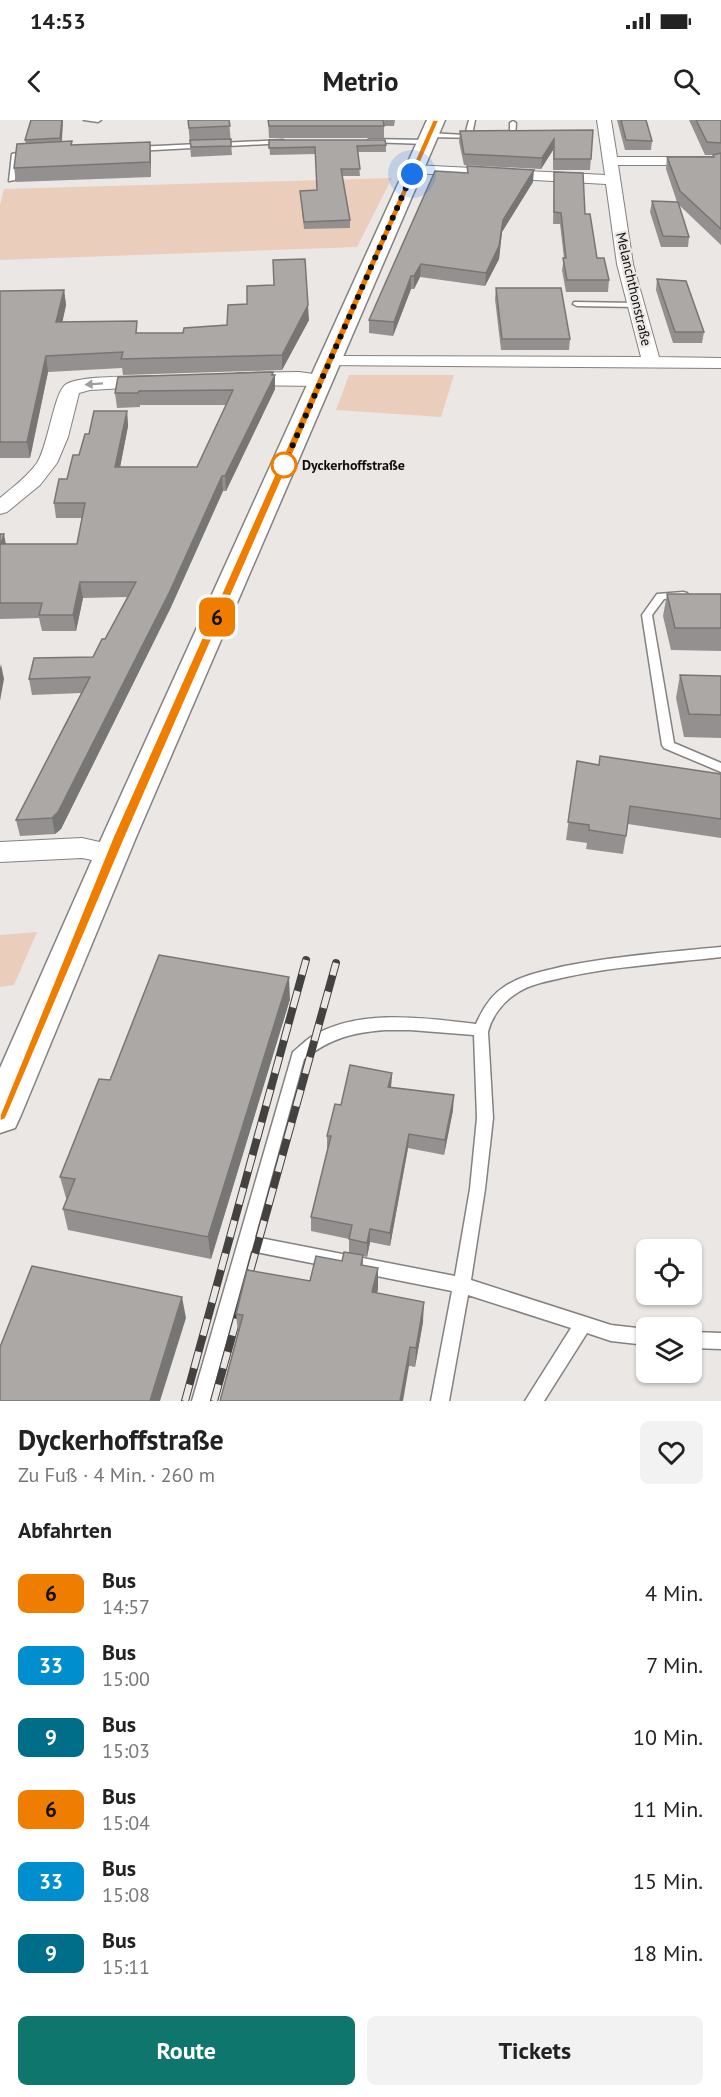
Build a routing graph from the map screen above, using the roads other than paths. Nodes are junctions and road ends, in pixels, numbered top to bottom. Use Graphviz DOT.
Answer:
graph roads {
  1 [pos="87,120"];
  2 [pos="98,120"];
  3 [pos="472,120"];
  4 [pos="604,120"];
  5 [pos="513,123"];
  6 [pos="431,132"];
  7 [pos="479,136"];
  8 [pos="490,136"];
  9 [pos="468,137"];
  10 [pos="366,141"];
  11 [pos="287,142"];
  12 [pos="127,149"];
  13 [pos="34,152"];
  14 [pos="610,161"];
  15 [pos="721,161"];
  16 [pos="414,169"];
  17 [pos="11,180"];
  18 [pos="612,180"];
  19 [pos="577,304"];
  20 [pos="636,305"];
  21 [pos="652,363"];
  22 [pos="721,363"];
  23 [pos="325,370"];
  24 [pos="217,380"];
  25 [pos="170,382"];
  26 [pos="0,508"];
  27 [pos="691,595"];
  28 [pos="721,768"];
  29 [pos="0,852"];
  30 [pos="112,854"];
  31 [pos="721,952"];
  32 [pos="481,1030"];
  33 [pos="0,1115"];
  34 [pos="245,1242"];
  35 [pos="462,1285"];
  36 [pos="583,1324"];
  37 [pos="636,1336"];
  38 [pos="702,1340"];
  39 [pos="721,1341"];
  40 [pos="201,1401"];
  41 [pos="440,1401"];
  42 [pos="534,1401"];
  1 -- 2 [label="lane"];
  3 -- 9 [label="lane"];
  4 -- 14 [label="street, Melanchthonstraße"];
  5 -- 8 [label="lane"];
  6 -- 9 [label="lane"];
  6 -- 10 [label="lane"];
  6 -- 16 [label="main road"];
  7 -- 9 [label="lane"];
  11 -- 12 [label="lane"];
  13 -- 17 [label="lane"];
  14 -- 15 [label="street"];
  14 -- 18 [label="street, Melanchthonstraße"];
  16 -- 18 [label="street"];
  16 -- 23 [label="main road"];
  18 -- 20 [label="street, Melanchthonstraße"];
  19 -- 20 [label="lane"];
  20 -- 21 [label="street, Melanchthonstraße"];
  21 -- 22 [label="street"];
  21 -- 23 [label="street"];
  23 -- 24 [label="street"];
  23 -- 30 [label="main road"];
  25 -- 26 [label="street, one-way"];
  27 -- 28 [label="lane"];
  29 -- 30 [label="street"];
  30 -- 33 [label="main road"];
  31 -- 32 [label="lane"];
  32 -- 34 [label="lane"];
  32 -- 35 [label="lane"];
  34 -- 35 [label="lane"];
  34 -- 40 [label="lane"];
  35 -- 36 [label="lane"];
  35 -- 41 [label="lane"];
  36 -- 37 [label="lane"];
  36 -- 42 [label="lane"];
  38 -- 39 [label="lane"];
}
